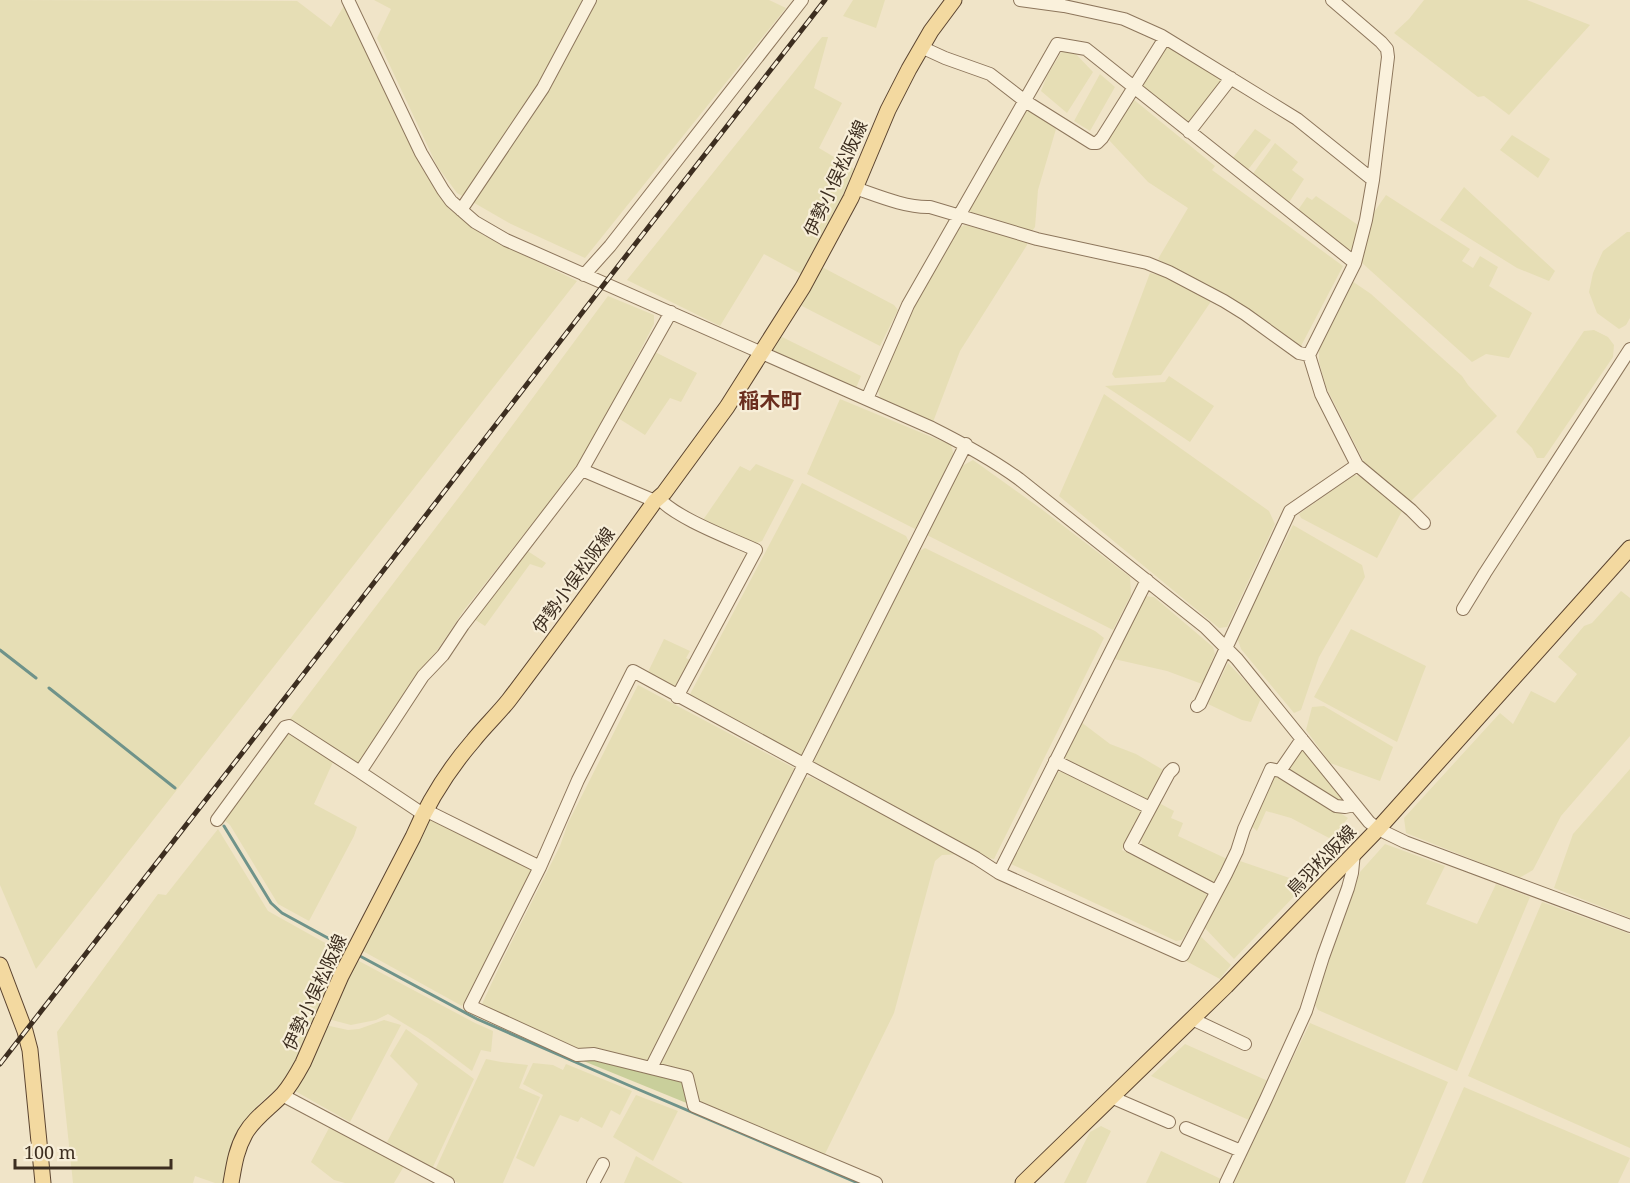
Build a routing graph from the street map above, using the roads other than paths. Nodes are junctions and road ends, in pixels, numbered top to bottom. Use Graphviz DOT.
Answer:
graph roads {
  1 [pos="348,0"];
  2 [pos="590,0"];
  3 [pos="802,0"];
  4 [pos="954,0"];
  5 [pos="1020,0"];
  6 [pos="1332,0"];
  7 [pos="1165,38"];
  8 [pos="921,47"];
  9 [pos="1231,78"];
  10 [pos="1133,88"];
  11 [pos="1025,101"];
  12 [pos="1189,132"];
  13 [pos="1373,180"];
  14 [pos="855,188"];
  15 [pos="461,210"];
  16 [pos="957,216"];
  17 [pos="1355,263"];
  18 [pos="584,275"];
  19 [pos="671,312"];
  20 [pos="1630,349"];
  21 [pos="761,354"];
  22 [pos="1309,355"];
  23 [pos="867,399"];
  24 [pos="966,444"];
  25 [pos="1357,465"];
  26 [pos="582,470"];
  27 [pos="656,499"];
  28 [pos="1424,523"];
  29 [pos="1630,548"];
  30 [pos="1147,580"];
  31 [pos="1464,609"];
  32 [pos="1226,648"];
  33 [pos="677,697"];
  34 [pos="1197,706"];
  35 [pos="1302,739"];
  36 [pos="1055,761"];
  37 [pos="804,765"];
  38 [pos="1173,769"];
  39 [pos="1280,771"];
  40 [pos="360,772"];
  41 [pos="1356,806"];
  42 [pos="1150,808"];
  43 [pos="424,812"];
  44 [pos="217,820"];
  45 [pos="1378,829"];
  46 [pos="1354,853"];
  47 [pos="540,867"];
  48 [pos="999,873"];
  49 [pos="1216,891"];
  50 [pos="1630,926"];
  51 [pos="0,965"];
  52 [pos="1192,1019"];
  53 [pos="1245,1044"];
  54 [pos="651,1068"];
  55 [pos="282,1095"];
  56 [pos="1111,1097"];
  57 [pos="1169,1122"];
  58 [pos="1186,1128"];
  59 [pos="1241,1151"];
  60 [pos="603,1164"];
  61 [pos="43,1183"];
  62 [pos="231,1183"];
  63 [pos="448,1183"];
  64 [pos="592,1183"];
  65 [pos="876,1183"];
  66 [pos="1023,1183"];
  67 [pos="1226,1183"];
  1 -- 15 [label="street"];
  2 -- 15 [label="street"];
  3 -- 18 [label="street"];
  4 -- 8 [label="main road, 伊勢小俣松阪線"];
  5 -- 7 [label="street"];
  6 -- 13 [label="street"];
  7 -- 9 [label="street"];
  7 -- 10 [label="street"];
  8 -- 11 [label="street"];
  8 -- 14 [label="main road, 伊勢小俣松阪線"];
  9 -- 12 [label="street"];
  9 -- 13 [label="street"];
  10 -- 11 [label="street"];
  10 -- 11 [label="street"];
  10 -- 12 [label="street"];
  11 -- 16 [label="street"];
  12 -- 17 [label="street"];
  13 -- 17 [label="street"];
  14 -- 16 [label="street"];
  14 -- 21 [label="main road, 伊勢小俣松阪線"];
  15 -- 18 [label="street"];
  16 -- 22 [label="street"];
  16 -- 23 [label="street"];
  17 -- 22 [label="street"];
  18 -- 19 [label="street"];
  19 -- 21 [label="street"];
  19 -- 26 [label="street"];
  20 -- 31 [label="street"];
  21 -- 23 [label="street"];
  21 -- 27 [label="main road, 伊勢小俣松阪線"];
  22 -- 25 [label="street"];
  23 -- 24 [label="street"];
  24 -- 30 [label="street"];
  24 -- 37 [label="street"];
  25 -- 28 [label="street"];
  25 -- 32 [label="street"];
  26 -- 27 [label="street"];
  26 -- 40 [label="street"];
  27 -- 33 [label="street"];
  27 -- 43 [label="main road, 伊勢小俣松阪線"];
  29 -- 45 [label="main road, 鳥羽松阪線"];
  30 -- 32 [label="street"];
  30 -- 36 [label="street"];
  32 -- 34 [label="street"];
  32 -- 35 [label="street"];
  33 -- 37 [label="street"];
  33 -- 47 [label="street"];
  35 -- 39 [label="street"];
  35 -- 41 [label="street"];
  36 -- 42 [label="street"];
  36 -- 48 [label="street"];
  37 -- 48 [label="street"];
  37 -- 54 [label="street"];
  38 -- 42 [label="street"];
  39 -- 41 [label="street"];
  39 -- 49 [label="street"];
  40 -- 43 [label="street"];
  40 -- 44 [label="street"];
  41 -- 45 [label="street"];
  42 -- 49 [label="street"];
  43 -- 47 [label="street"];
  43 -- 55 [label="main road, 伊勢小俣松阪線"];
  45 -- 46 [label="main road, 鳥羽松阪線"];
  45 -- 50 [label="street"];
  46 -- 52 [label="main road, 鳥羽松阪線"];
  46 -- 59 [label="street"];
  47 -- 54 [label="street"];
  48 -- 49 [label="street"];
  51 -- 61 [label="main road"];
  52 -- 53 [label="street"];
  52 -- 56 [label="main road, 鳥羽松阪線"];
  54 -- 65 [label="street"];
  55 -- 62 [label="main road, 伊勢小俣松阪線"];
  55 -- 63 [label="street"];
  56 -- 57 [label="street"];
  56 -- 66 [label="main road, 鳥羽松阪線"];
  58 -- 59 [label="street"];
  59 -- 67 [label="street"];
  60 -- 64 [label="street"];
}
